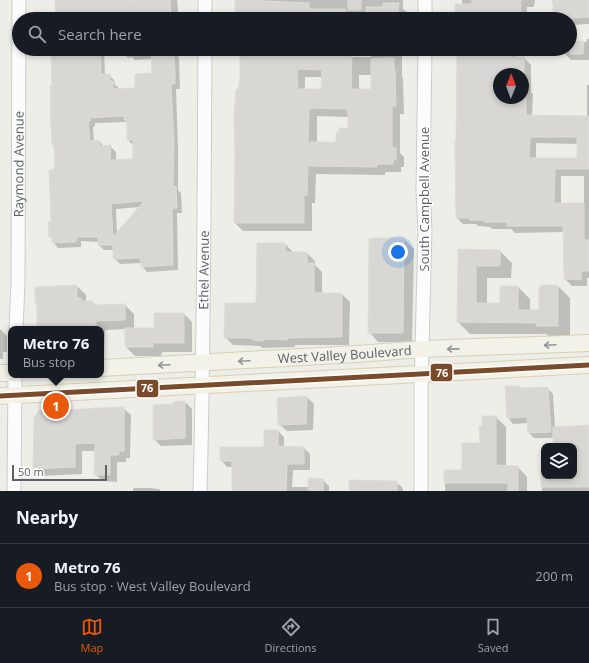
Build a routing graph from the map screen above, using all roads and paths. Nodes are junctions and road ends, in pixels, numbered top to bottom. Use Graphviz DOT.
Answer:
graph roads {
  1 [pos="19,0"];
  2 [pos="205,0"];
  3 [pos="425,0"];
  4 [pos="19,12"];
  5 [pos="205,12"];
  6 [pos="425,12"];
  7 [pos="19,56"];
  8 [pos="205,56"];
  9 [pos="425,56"];
  10 [pos="16,326"];
  11 [pos="589,343"];
  12 [pos="423,349"];
  13 [pos="203,363"];
  14 [pos="589,365"];
  15 [pos="104,368"];
  16 [pos="422,374"];
  17 [pos="14,378"];
  18 [pos="203,385"];
  19 [pos="7,396"];
  20 [pos="14,491"];
  21 [pos="200,491"];
  22 [pos="421,491"];
  1 -- 4 [label="street, Raymond Avenue"];
  2 -- 5 [label="street"];
  3 -- 6 [label="street"];
  7 -- 10 [label="street, Raymond Avenue"];
  8 -- 13 [label="street, Ethel Avenue"];
  9 -- 12 [label="street, South Campbell Avenue"];
  11 -- 12 [label="main road, West Valley Boulevard, one-way"];
  12 -- 13 [label="main road, West Valley Boulevard, one-way"];
  12 -- 16 [label="street, South Campbell Avenue"];
  13 -- 15 [label="main road, West Valley Boulevard, one-way"];
  13 -- 18 [label="street, Ethel Avenue"];
  14 -- 16 [label="main road, West Valley Boulevard"];
  16 -- 18 [label="main road, West Valley Boulevard"];
  16 -- 22 [label="street, South Campbell Avenue"];
  17 -- 19 [label="street"];
  18 -- 19 [label="main road, West Valley Boulevard"];
  18 -- 21 [label="street, Ethel Avenue"];
  19 -- 20 [label="street"];
}
